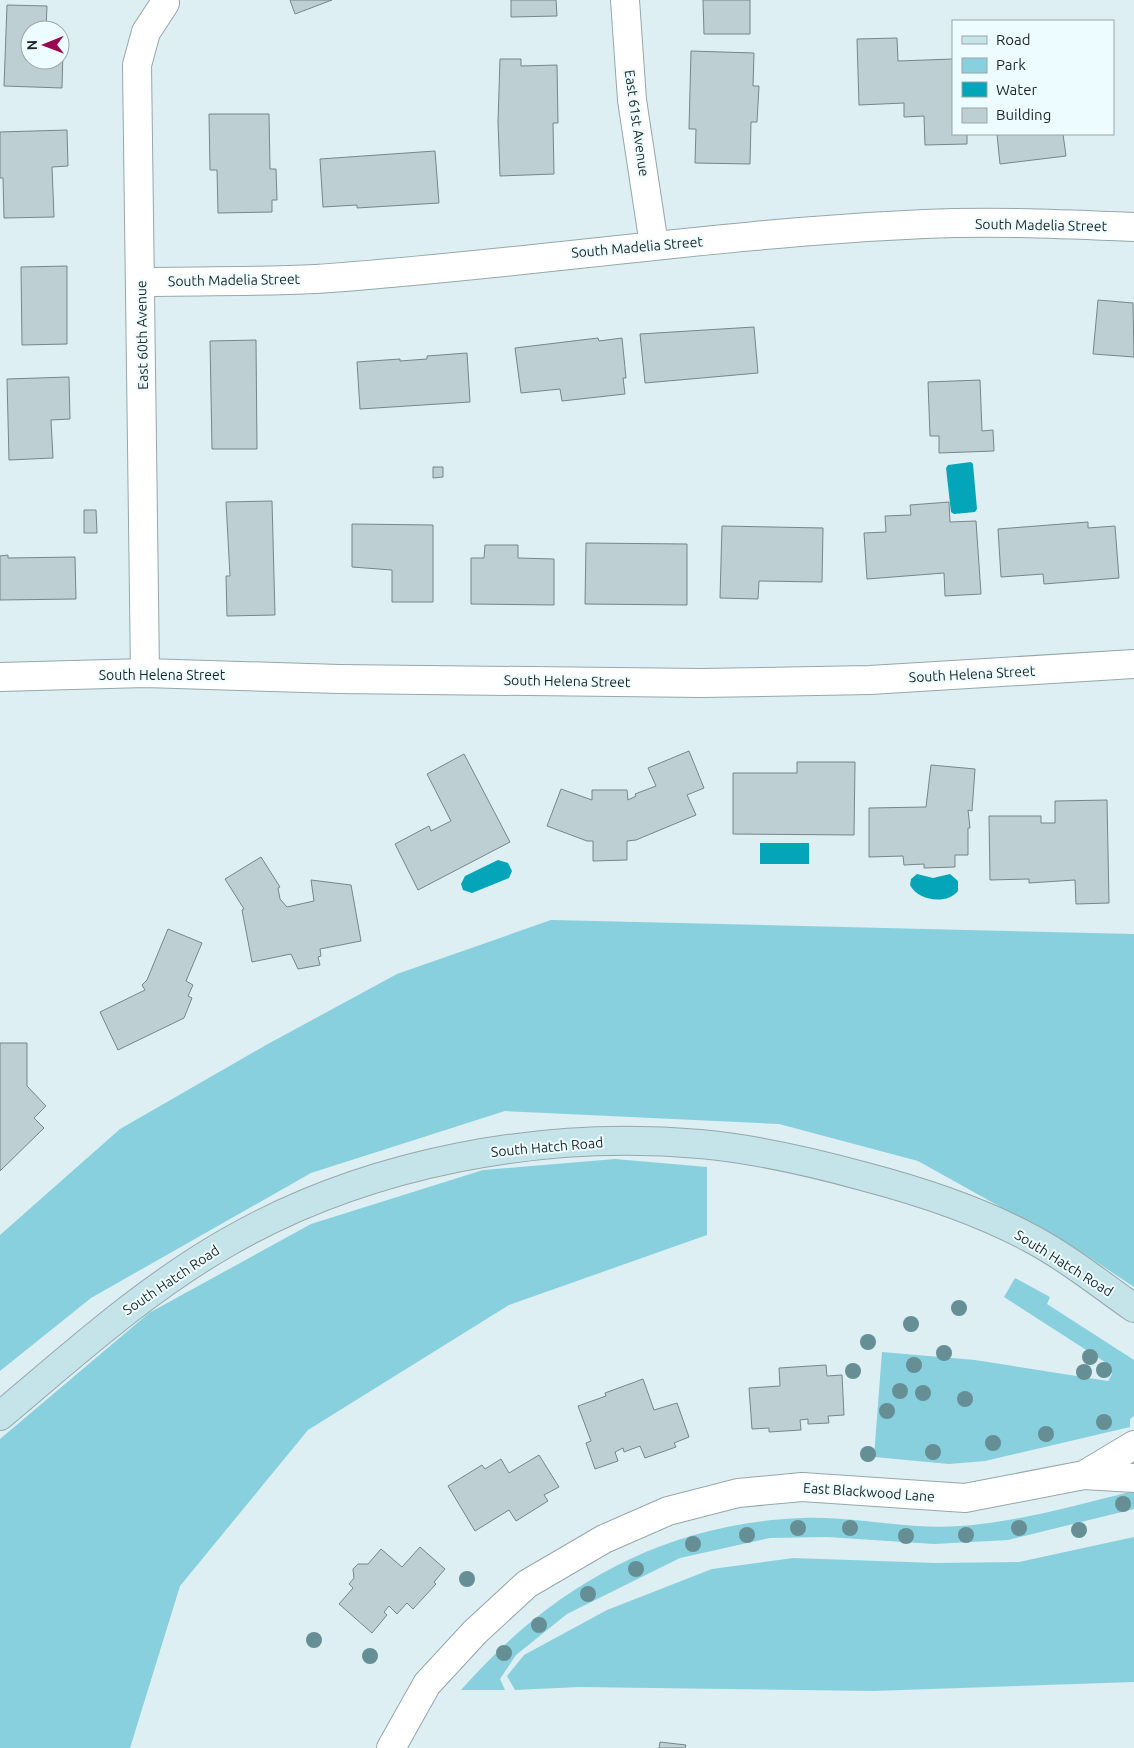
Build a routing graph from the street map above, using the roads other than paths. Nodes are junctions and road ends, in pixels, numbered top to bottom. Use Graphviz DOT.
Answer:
graph roads {
  1 [pos="625,0"];
  2 [pos="165,3"];
  3 [pos="1134,227"];
  4 [pos="654,245"];
  5 [pos="141,282"];
  6 [pos="1134,664"];
  7 [pos="145,673"];
  8 [pos="0,677"];
  9 [pos="1134,1308"];
  10 [pos="0,1416"];
  11 [pos="1134,1445"];
  12 [pos="1084,1475"];
  13 [pos="1134,1478"];
  14 [pos="391,1748"];
  1 -- 4 [label="street, East 61st Avenue"];
  2 -- 5 [label="street, East 60th Avenue"];
  3 -- 4 [label="street, South Madelia Street"];
  4 -- 5 [label="street, South Madelia Street"];
  5 -- 7 [label="street, East 60th Avenue"];
  6 -- 7 [label="street, South Helena Street"];
  7 -- 8 [label="street, South Helena Street"];
  9 -- 10 [label="main road, South Hatch Road"];
  11 -- 12 [label="street, East Blackwood Lane"];
  12 -- 13 [label="street, East Blackwood Lane"];
  12 -- 14 [label="street, East Blackwood Lane"];
}
